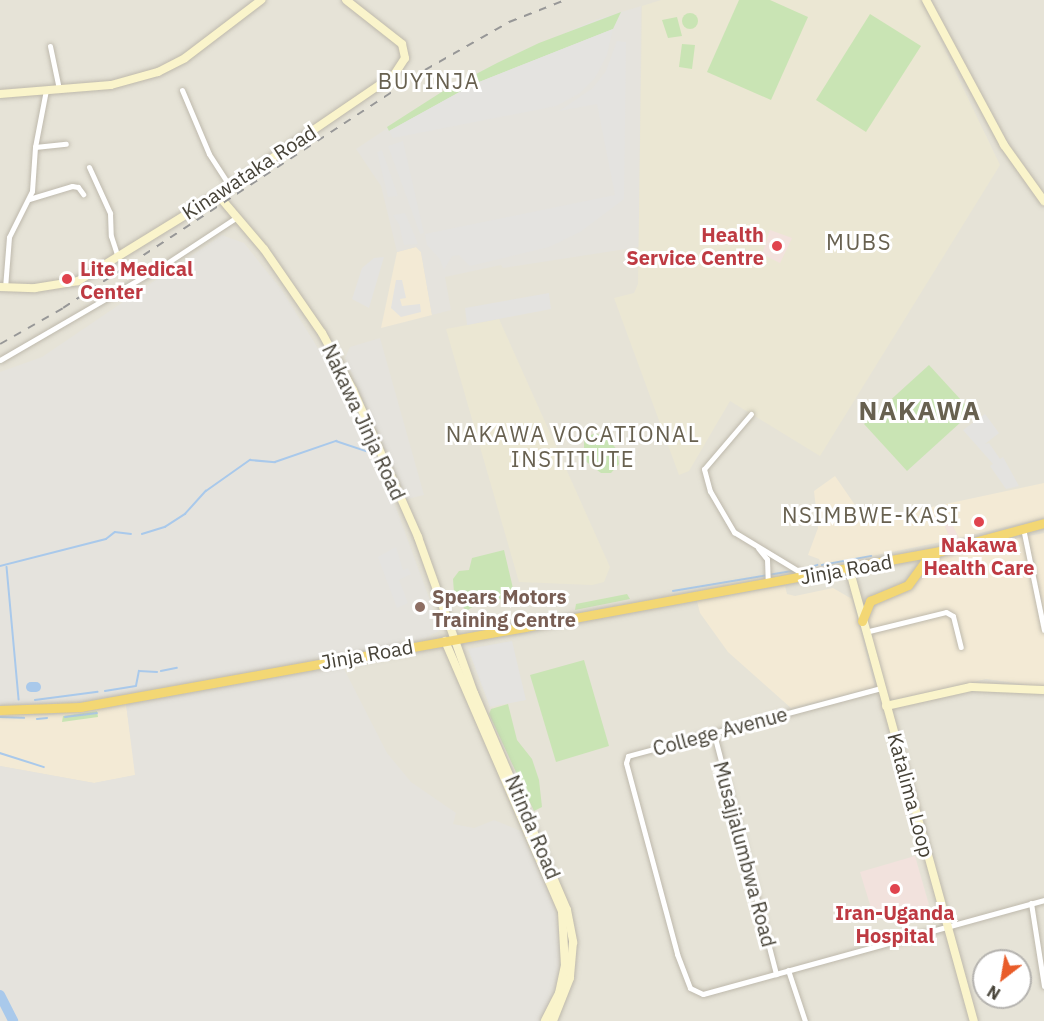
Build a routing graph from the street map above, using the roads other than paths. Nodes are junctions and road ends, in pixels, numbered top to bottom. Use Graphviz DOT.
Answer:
graph roads {
  1 [pos="260,0"];
  2 [pos="346,0"];
  3 [pos="926,0"];
  4 [pos="50,46"];
  5 [pos="59,89"];
  6 [pos="46,90"];
  7 [pos="182,90"];
  8 [pos="0,94"];
  9 [pos="66,144"];
  10 [pos="35,147"];
  11 [pos="89,167"];
  12 [pos="229,185"];
  13 [pos="83,194"];
  14 [pos="218,195"];
  15 [pos="29,200"];
  16 [pos="1044,201"];
  17 [pos="237,217"];
  18 [pos="117,254"];
  19 [pos="2,288"];
  20 [pos="0,360"];
  21 [pos="751,414"];
  22 [pos="1044,523"];
  23 [pos="1044,528"];
  24 [pos="1021,531"];
  25 [pos="757,546"];
  26 [pos="941,551"];
  27 [pos="849,568"];
  28 [pos="806,576"];
  29 [pos="768,583"];
  30 [pos="862,621"];
  31 [pos="1044,630"];
  32 [pos="865,632"];
  33 [pos="450,640"];
  34 [pos="961,647"];
  35 [pos="881,688"];
  36 [pos="1044,690"];
  37 [pos="886,706"];
  38 [pos="0,710"];
  39 [pos="714,734"];
  40 [pos="1044,900"];
  41 [pos="1031,903"];
  42 [pos="947,927"];
  43 [pos="788,970"];
  44 [pos="776,974"];
  45 [pos="1044,986"];
  46 [pos="545,1021"];
  47 [pos="553,1021"];
  48 [pos="805,1021"];
  49 [pos="974,1021"];
  1 -- 5 [label="street"];
  2 -- 12 [label="street, Kinawataka Road"];
  3 -- 16 [label="street"];
  4 -- 5 [label="street"];
  5 -- 6 [label="street"];
  6 -- 8 [label="street"];
  6 -- 10 [label="street"];
  7 -- 12 [label="street"];
  9 -- 10 [label="street"];
  10 -- 15 [label="street"];
  11 -- 18 [label="street"];
  12 -- 14 [label="street, Kinawataka Road"];
  13 -- 15 [label="street"];
  14 -- 17 [label="street, Nakawa Jinja Road"];
  14 -- 18 [label="street, Kinawataka Road"];
  15 -- 19 [label="street"];
  17 -- 20 [label="street"];
  17 -- 33 [label="street, Nakawa Jinja Road"];
  18 -- 19 [label="street, Kinawataka Road"];
  21 -- 25 [label="street"];
  22 -- 24 [label="highway, Jinja Road"];
  23 -- 24 [label="highway, Jinja Road"];
  24 -- 26 [label="highway, Jinja Road"];
  24 -- 31 [label="street"];
  25 -- 28 [label="street"];
  25 -- 29 [label="street"];
  26 -- 27 [label="highway, Jinja Road"];
  26 -- 30 [label="highway"];
  27 -- 28 [label="highway, Jinja Road"];
  27 -- 30 [label="street, Katalima Loop"];
  28 -- 29 [label="highway, Jinja Road"];
  29 -- 33 [label="highway, Jinja Road"];
  30 -- 32 [label="street, Katalima Loop"];
  32 -- 34 [label="street"];
  32 -- 35 [label="street, Katalima Loop"];
  33 -- 38 [label="highway, Jinja Road"];
  33 -- 46 [label="street, Ntinda Road"];
  33 -- 47 [label="street, Ntinda Road"];
  35 -- 37 [label="street, Katalima Loop"];
  35 -- 39 [label="street, College Avenue"];
  36 -- 37 [label="street"];
  37 -- 42 [label="street, Katalima Loop"];
  39 -- 44 [label="street, Musajjalumbwa Road"];
  39 -- 44 [label="street, College Avenue"];
  40 -- 41 [label="street"];
  41 -- 42 [label="street"];
  41 -- 45 [label="street"];
  42 -- 43 [label="street"];
  42 -- 49 [label="street, Katalima Loop"];
  43 -- 44 [label="street"];
  43 -- 48 [label="street, Musajjalumbwa Road"];
}
